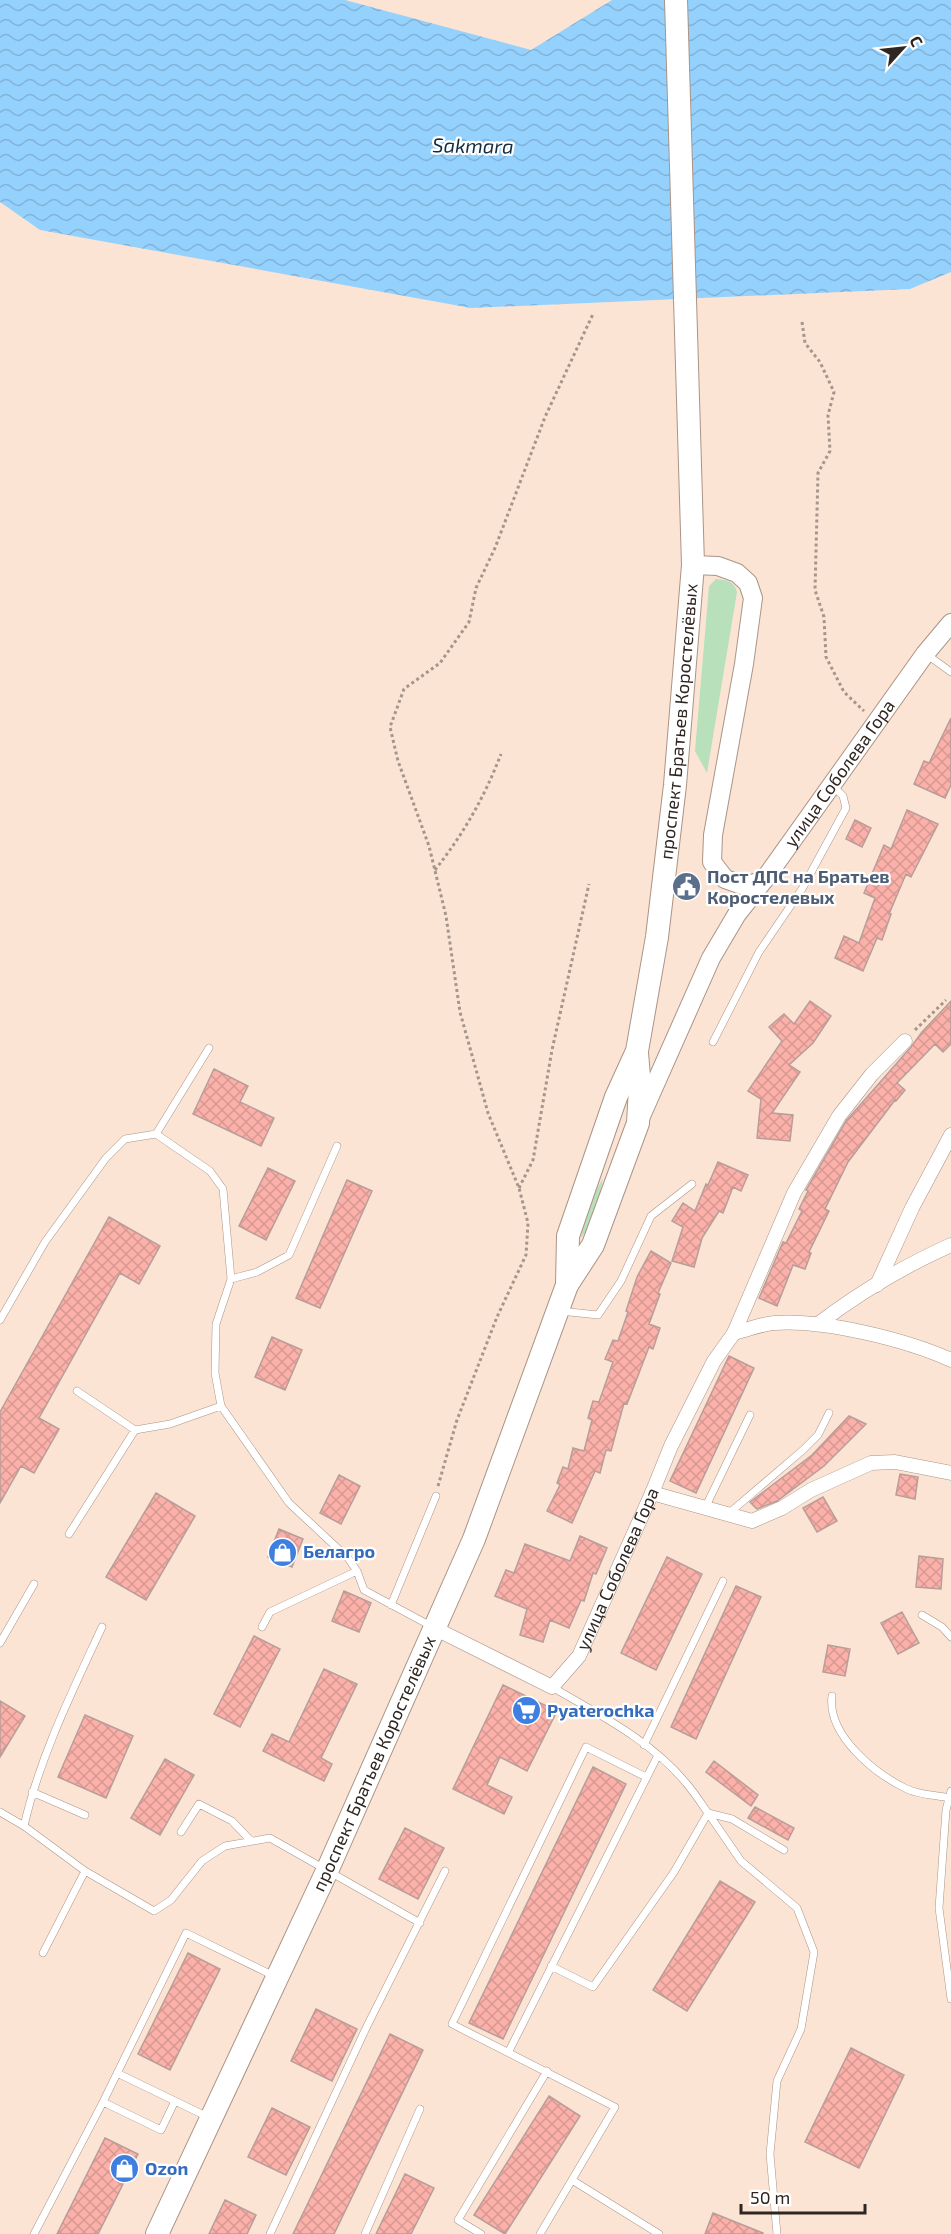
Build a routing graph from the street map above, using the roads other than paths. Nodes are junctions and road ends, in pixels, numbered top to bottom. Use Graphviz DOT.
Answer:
graph roads {
  1 [pos="676,0"];
  2 [pos="693,565"];
  3 [pos="951,623"];
  4 [pos="925,654"];
  5 [pos="951,672"];
  6 [pos="832,785"];
  7 [pos="764,880"];
  8 [pos="905,1041"];
  9 [pos="713,1042"];
  10 [pos="209,1048"];
  11 [pos="637,1051"];
  12 [pos="638,1123"];
  13 [pos="156,1134"];
  14 [pos="951,1135"];
  15 [pos="337,1146"];
  16 [pos="692,1184"];
  17 [pos="951,1245"];
  18 [pos="231,1279"];
  19 [pos="877,1284"];
  20 [pos="567,1285"];
  21 [pos="557,1311"];
  22 [pos="0,1320"];
  23 [pos="818,1324"];
  24 [pos="734,1333"];
  25 [pos="951,1360"];
  26 [pos="77,1391"];
  27 [pos="221,1406"];
  28 [pos="829,1413"];
  29 [pos="750,1415"];
  30 [pos="135,1430"];
  31 [pos="951,1473"];
  32 [pos="652,1493"];
  33 [pos="436,1496"];
  34 [pos="705,1508"];
  35 [pos="728,1515"];
  36 [pos="69,1534"];
  37 [pos="357,1571"];
  38 [pos="723,1581"];
  39 [pos="34,1584"];
  40 [pos="391,1605"];
  41 [pos="922,1615"];
  42 [pos="102,1627"];
  43 [pos="262,1627"];
  44 [pos="436,1629"];
  45 [pos="951,1637"];
  46 [pos="0,1644"];
  47 [pos="552,1687"];
  48 [pos="832,1696"];
  49 [pos="644,1745"];
  50 [pos="658,1755"];
  51 [pos="646,1777"];
  52 [pos="32,1792"];
  53 [pos="950,1794"];
  54 [pos="0,1812"];
  55 [pos="708,1813"];
  56 [pos="85,1815"];
  57 [pos="24,1826"];
  58 [pos="181,1832"];
  59 [pos="251,1841"];
  60 [pos="784,1850"];
  61 [pos="85,1871"];
  62 [pos="327,1871"];
  63 [pos="445,1871"];
  64 [pos="420,1923"];
  65 [pos="43,1953"];
  66 [pos="551,1966"];
  67 [pos="277,1978"];
  68 [pos="951,1999"];
  69 [pos="508,2051"];
  70 [pos="547,2071"];
  71 [pos="117,2073"];
  72 [pos="175,2101"];
  73 [pos="103,2102"];
  74 [pos="420,2109"];
  75 [pos="210,2119"];
  76 [pos="572,2180"];
  77 [pos="34,2234"];
  78 [pos="157,2234"];
  79 [pos="270,2234"];
  80 [pos="365,2234"];
  81 [pos="481,2234"];
  82 [pos="540,2234"];
  83 [pos="659,2234"];
  84 [pos="777,2234"];
  1 -- 2 [label="main road, проспект Братьев Коростелёвых"];
  2 -- 7 [label="street"];
  2 -- 11 [label="main road, проспект Братьев Коростелёвых"];
  3 -- 4 [label="street, улица Соболева Гора"];
  4 -- 5 [label="lane"];
  4 -- 6 [label="street, улица Соболева Гора"];
  6 -- 7 [label="street, улица Соболева Гора"];
  6 -- 9 [label="lane"];
  7 -- 12 [label="street, улица Соболева Гора"];
  8 -- 24 [label="street, улица Соболева Гора"];
  10 -- 13 [label="lane"];
  11 -- 12 [label="main road, проспект Братьев Коростелёвых"];
  11 -- 20 [label="main road, проспект Братьев Коростелёвых"];
  12 -- 20 [label="main road, проспект Братьев Коростелёвых"];
  13 -- 18 [label="lane"];
  13 -- 22 [label="lane"];
  14 -- 19 [label="street"];
  15 -- 18 [label="lane"];
  16 -- 21 [label="lane"];
  17 -- 19 [label="street"];
  18 -- 27 [label="lane"];
  19 -- 23 [label="street"];
  20 -- 21 [label="main road, проспект Братьев Коростелёвых"];
  21 -- 44 [label="main road, проспект Братьев Коростелёвых"];
  23 -- 24 [label="street"];
  23 -- 25 [label="street"];
  24 -- 32 [label="street, улица Соболева Гора"];
  26 -- 30 [label="lane"];
  27 -- 30 [label="lane"];
  27 -- 37 [label="lane"];
  28 -- 35 [label="lane"];
  29 -- 34 [label="lane"];
  30 -- 36 [label="lane"];
  31 -- 35 [label="street"];
  32 -- 34 [label="street"];
  32 -- 47 [label="street, улица Соболева Гора"];
  33 -- 40 [label="lane"];
  34 -- 35 [label="street"];
  37 -- 40 [label="lane"];
  37 -- 43 [label="lane"];
  38 -- 49 [label="lane"];
  39 -- 46 [label="lane"];
  40 -- 44 [label="lane"];
  41 -- 45 [label="lane"];
  42 -- 52 [label="lane"];
  44 -- 47 [label="street"];
  44 -- 62 [label="main road, проспект Братьев Коростелёвых"];
  47 -- 49 [label="lane"];
  48 -- 53 [label="lane"];
  49 -- 50 [label="lane"];
  50 -- 51 [label="lane"];
  50 -- 55 [label="lane"];
  51 -- 66 [label="lane"];
  51 -- 69 [label="lane"];
  52 -- 56 [label="lane"];
  52 -- 57 [label="lane"];
  53 -- 68 [label="lane"];
  54 -- 57 [label="lane"];
  55 -- 60 [label="lane"];
  55 -- 66 [label="lane"];
  55 -- 84 [label="lane"];
  57 -- 61 [label="lane"];
  58 -- 59 [label="lane"];
  59 -- 61 [label="lane"];
  59 -- 62 [label="lane"];
  61 -- 65 [label="lane"];
  62 -- 64 [label="lane"];
  62 -- 67 [label="main road, проспект Братьев Коростелёвых"];
  63 -- 64 [label="lane"];
  64 -- 79 [label="lane"];
  66 -- 69 [label="lane"];
  67 -- 71 [label="lane"];
  67 -- 75 [label="main road, проспект Братьев Коростелёвых"];
  69 -- 70 [label="lane"];
  70 -- 76 [label="lane"];
  70 -- 81 [label="lane"];
  71 -- 72 [label="lane"];
  71 -- 73 [label="lane"];
  72 -- 73 [label="lane"];
  72 -- 75 [label="lane"];
  73 -- 77 [label="lane"];
  74 -- 80 [label="lane"];
  75 -- 78 [label="main road, проспект Братьев Коростелёвых"];
  76 -- 82 [label="lane"];
  76 -- 83 [label="lane"];
}
